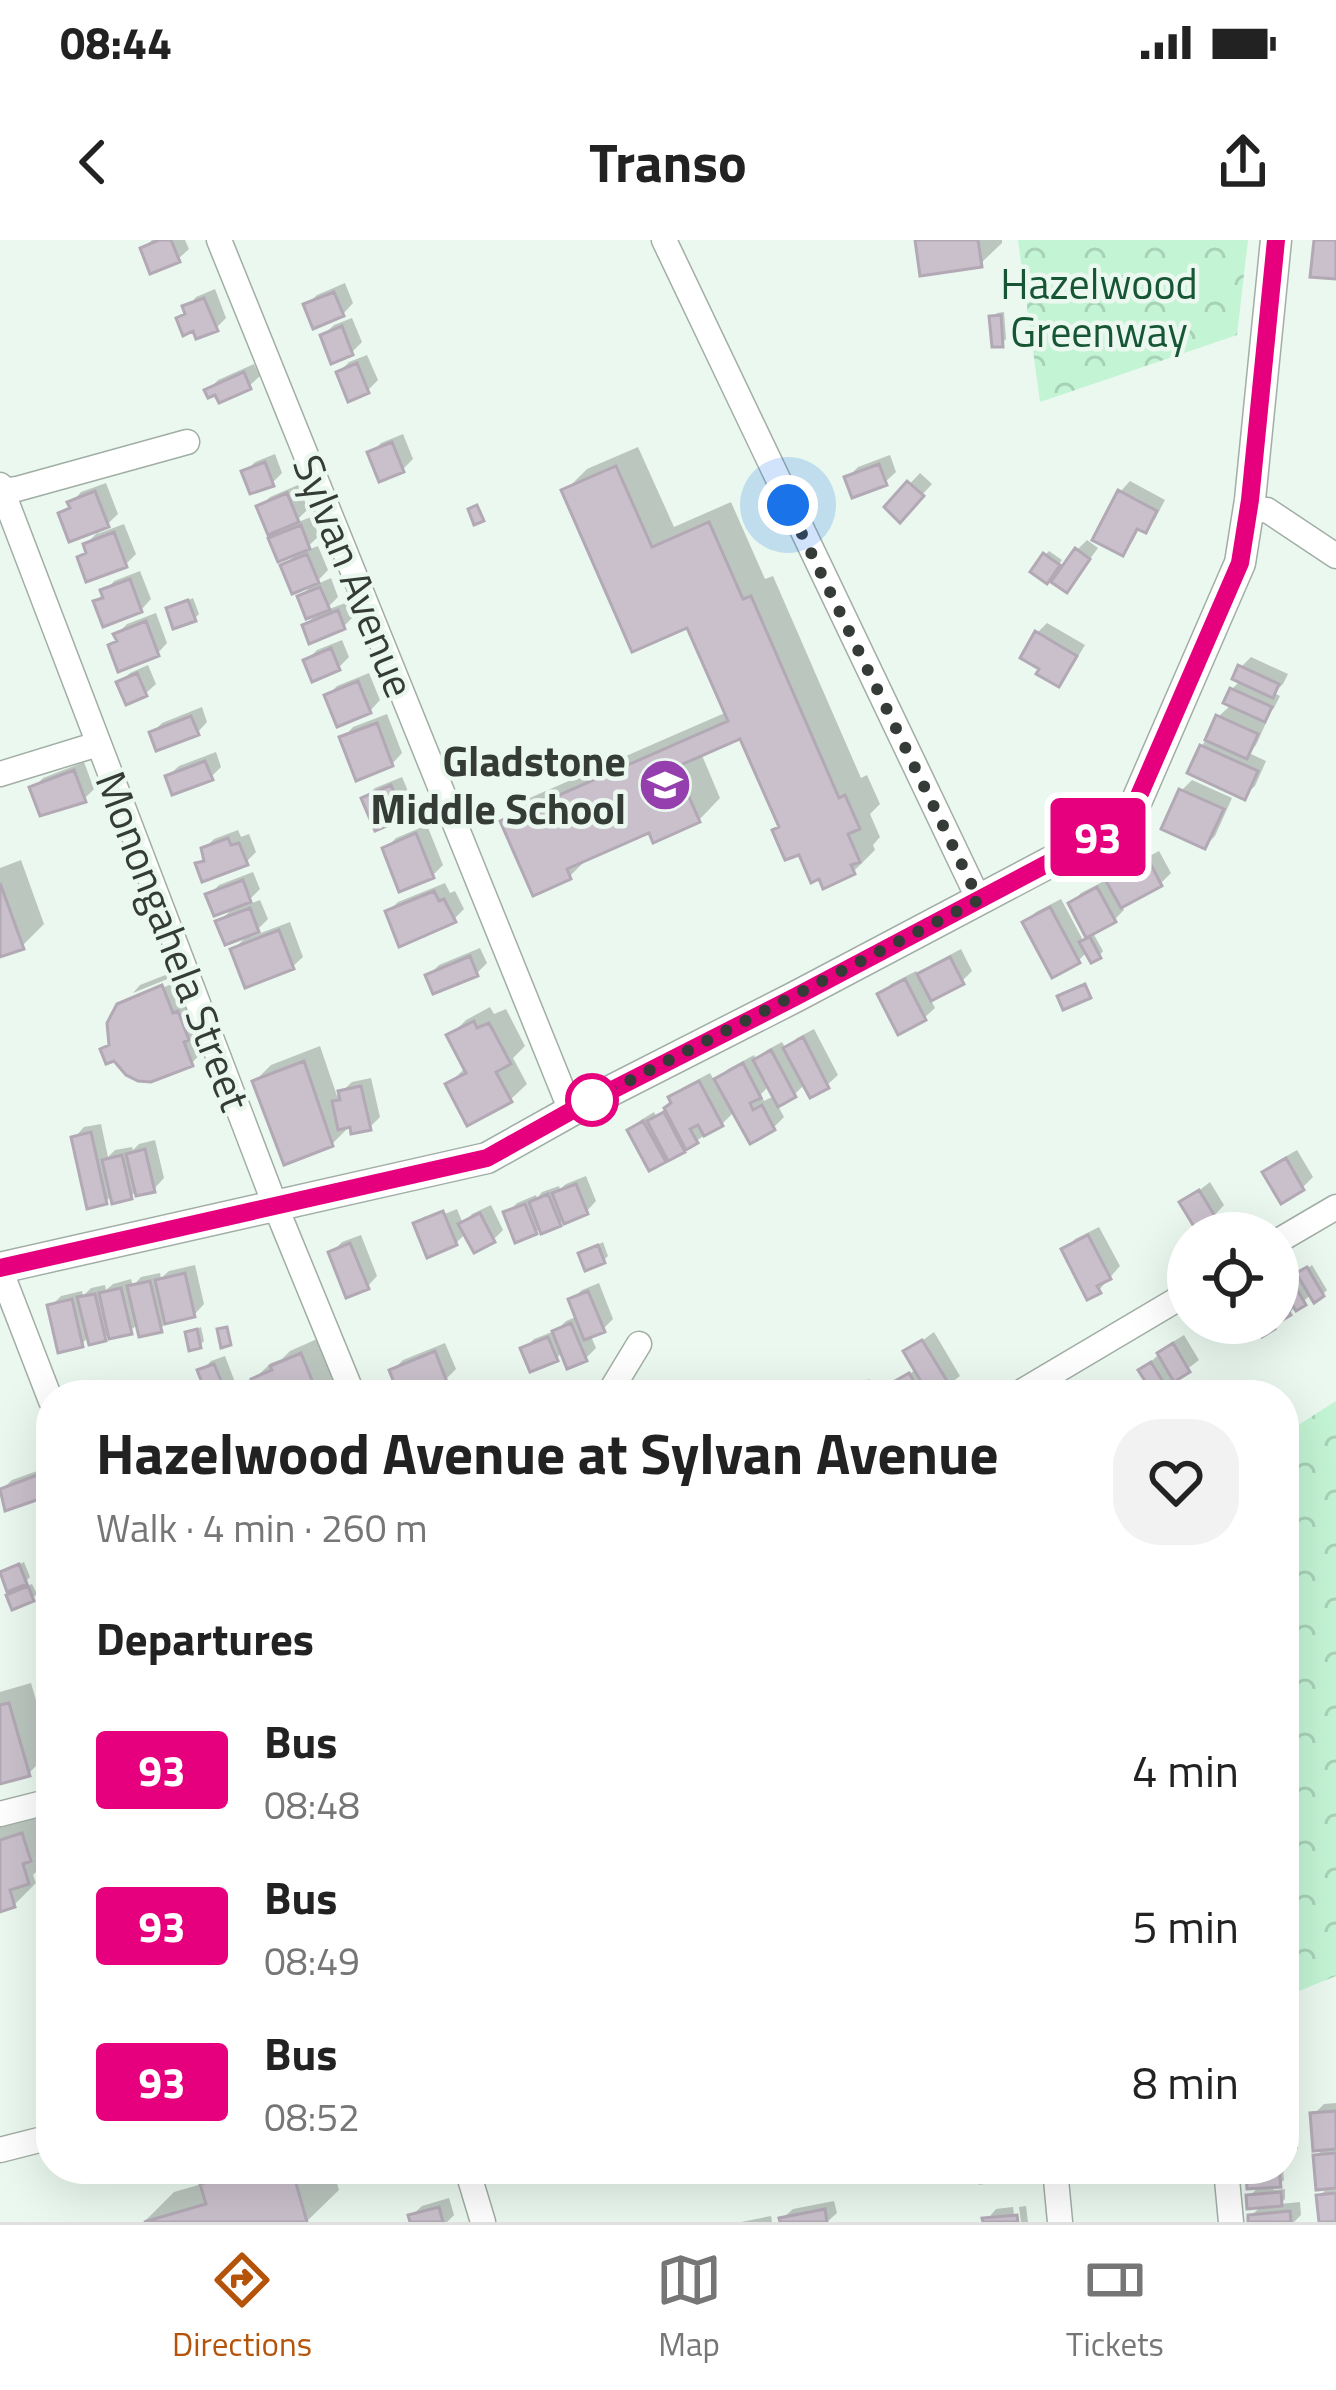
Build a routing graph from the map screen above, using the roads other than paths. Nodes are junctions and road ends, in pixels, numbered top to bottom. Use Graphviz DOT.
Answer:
graph roads {
  1 [pos="219,240"];
  2 [pos="664,240"];
  3 [pos="1276,240"];
  4 [pos="187,442"];
  5 [pos="1,489"];
  6 [pos="1248,511"];
  7 [pos="1336,556"];
  8 [pos="98,744"];
  9 [pos="0,774"];
  10 [pos="979,900"];
  11 [pos="571,1111"];
  12 [pos="274,1205"];
  13 [pos="1336,1207"];
  14 [pos="1299,1228"];
  15 [pos="0,1268"];
  16 [pos="1167,1305"];
  17 [pos="639,1344"];
  18 [pos="43,1380"];
  19 [pos="347,1380"];
  20 [pos="617,1380"];
  21 [pos="1041,1380"];
  22 [pos="36,1805"];
  23 [pos="0,1814"];
  24 [pos="36,2141"];
  25 [pos="0,2150"];
  26 [pos="472,2184"];
  27 [pos="1056,2184"];
  28 [pos="1228,2184"];
  29 [pos="483,2222"];
  30 [pos="1060,2222"];
  31 [pos="1232,2222"];
  1 -- 11 [label="street, Sylvan Avenue"];
  2 -- 10 [label="street"];
  3 -- 6 [label="main road"];
  4 -- 5 [label="street"];
  5 -- 8 [label="street, Monongahela Street"];
  6 -- 7 [label="street"];
  6 -- 10 [label="main road"];
  8 -- 9 [label="street"];
  8 -- 12 [label="street, Monongahela Street"];
  10 -- 11 [label="main road"];
  11 -- 12 [label="main road"];
  12 -- 15 [label="main road"];
  12 -- 19 [label="street, Monongahela Street"];
  13 -- 14 [label="street"];
  15 -- 18 [label="street"];
  16 -- 21 [label="street"];
  17 -- 20 [label="street"];
  22 -- 23 [label="street"];
  24 -- 25 [label="street"];
  26 -- 29 [label="street"];
  27 -- 30 [label="street"];
  28 -- 31 [label="street"];
}
